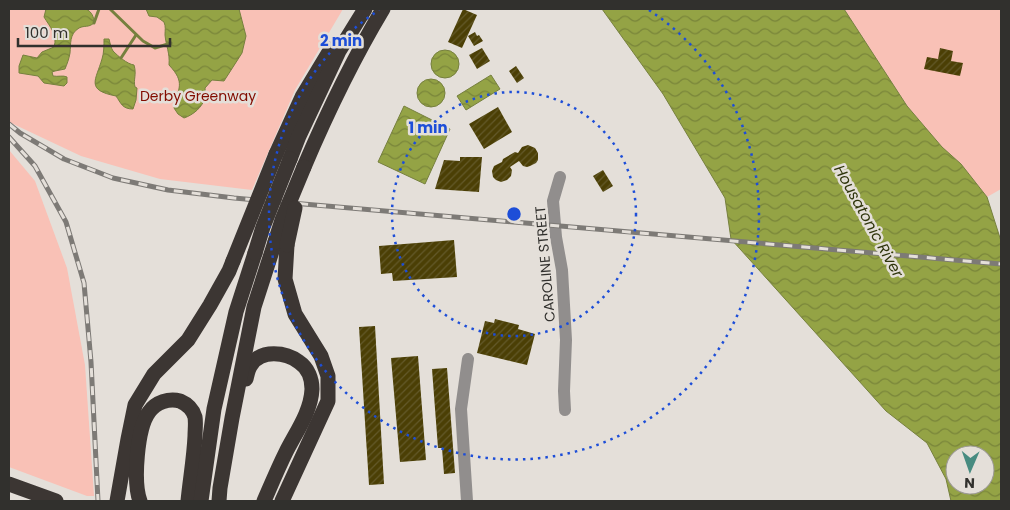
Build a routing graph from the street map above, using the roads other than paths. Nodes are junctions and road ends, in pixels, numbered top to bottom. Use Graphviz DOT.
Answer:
graph roads {
  1 [pos="359,9"];
  2 [pos="365,9"];
  3 [pos="383,9"];
  4 [pos="283,156"];
  5 [pos="560,176"];
  6 [pos="281,244"];
  7 [pos="468,360"];
  8 [pos="565,410"];
  9 [pos="232,418"];
  10 [pos="9,484"];
  11 [pos="198,491"];
  12 [pos="220,495"];
  13 [pos="282,500"];
  14 [pos="56,501"];
  15 [pos="117,501"];
  16 [pos="140,501"];
  17 [pos="188,501"];
  18 [pos="264,501"];
  19 [pos="467,501"];
  1 -- 4 [label="highway"];
  2 -- 4 [label="highway"];
  3 -- 6 [label="highway, bridge"];
  4 -- 11 [label="highway, bridge"];
  4 -- 15 [label="highway, bridge"];
  5 -- 8 [label="street, CAROLINE STREET"];
  6 -- 9 [label="highway"];
  6 -- 13 [label="highway"];
  7 -- 19 [label="street"];
  9 -- 12 [label="highway"];
  9 -- 18 [label="highway"];
  10 -- 14 [label="highway"];
  11 -- 16 [label="highway"];
  11 -- 17 [label="highway"];
}
